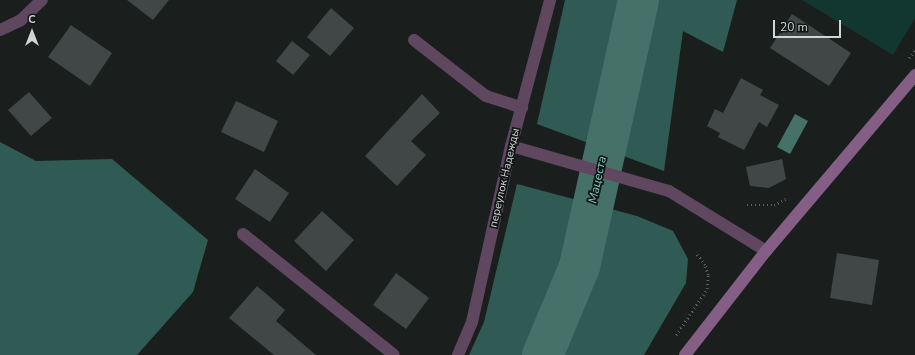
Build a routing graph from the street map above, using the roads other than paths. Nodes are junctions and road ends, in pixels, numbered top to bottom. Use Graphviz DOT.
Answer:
graph roads {
  1 [pos="42,0"];
  2 [pos="550,0"];
  3 [pos="0,30"];
  4 [pos="414,40"];
  5 [pos="915,75"];
  6 [pos="522,108"];
  7 [pos="512,146"];
  8 [pos="243,234"];
  9 [pos="766,251"];
  10 [pos="394,355"];
  11 [pos="458,355"];
  12 [pos="685,355"];
  1 -- 3 [label="street"];
  2 -- 6 [label="street, переулок Надежды"];
  4 -- 6 [label="street"];
  5 -- 9 [label="street"];
  6 -- 7 [label="street, переулок Надежды"];
  7 -- 9 [label="street"];
  7 -- 11 [label="street, переулок Надежды"];
  8 -- 10 [label="street"];
  9 -- 12 [label="street"];
}
